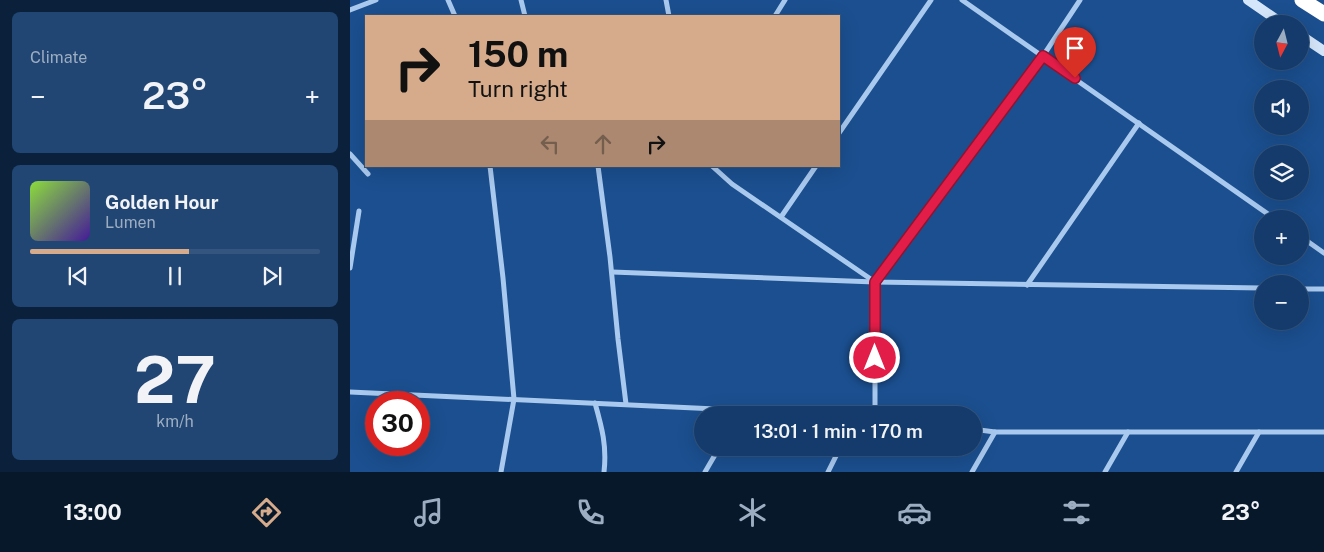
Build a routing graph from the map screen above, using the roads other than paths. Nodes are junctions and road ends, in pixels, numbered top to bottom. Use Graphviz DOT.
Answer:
graph roads {
  1 [pos="376,0"];
  2 [pos="448,0"];
  3 [pos="521,0"];
  4 [pos="666,0"];
  5 [pos="786,0"];
  6 [pos="931,0"];
  7 [pos="962,0"];
  8 [pos="1080,0"];
  9 [pos="1248,0"];
  10 [pos="1302,0"];
  11 [pos="350,10"];
  12 [pos="1324,14"];
  13 [pos="456,15"];
  14 [pos="525,15"];
  15 [pos="669,15"];
  16 [pos="776,15"];
  17 [pos="1270,15"];
  18 [pos="1309,41"];
  19 [pos="1324,51"];
  20 [pos="1043,56"];
  21 [pos="1139,123"];
  22 [pos="840,132"];
  23 [pos="350,154"];
  24 [pos="490,167"];
  25 [pos="598,167"];
  26 [pos="713,167"];
  27 [pos="815,167"];
  28 [pos="368,174"];
  29 [pos="1262,210"];
  30 [pos="359,211"];
  31 [pos="780,217"];
  32 [pos="1309,242"];
  33 [pos="1324,253"];
  34 [pos="350,268"];
  35 [pos="612,272"];
  36 [pos="875,282"];
  37 [pos="1027,285"];
  38 [pos="1254,288"];
  39 [pos="1309,289"];
  40 [pos="1324,289"];
  41 [pos="350,392"];
  42 [pos="514,399"];
  43 [pos="595,403"];
  44 [pos="626,404"];
  45 [pos="875,406"];
  46 [pos="694,409"];
  47 [pos="982,430"];
  48 [pos="995,432"];
  49 [pos="1128,432"];
  50 [pos="1259,432"];
  51 [pos="1324,432"];
  52 [pos="714,456"];
  53 [pos="836,456"];
  54 [pos="501,472"];
  55 [pos="604,472"];
  56 [pos="705,472"];
  57 [pos="828,472"];
  58 [pos="972,472"];
  59 [pos="1105,472"];
  60 [pos="1236,472"];
  1 -- 11 [label="street"];
  2 -- 13 [label="street"];
  3 -- 14 [label="street"];
  4 -- 15 [label="street"];
  5 -- 16 [label="street"];
  6 -- 22 [label="street"];
  7 -- 20 [label="street"];
  8 -- 20 [label="street"];
  9 -- 17 [label="street"];
  10 -- 12 [label="highway"];
  18 -- 19 [label="street"];
  20 -- 21 [label="street"];
  20 -- 36 [label="street"];
  21 -- 29 [label="street"];
  21 -- 37 [label="street"];
  23 -- 28 [label="street"];
  24 -- 42 [label="street"];
  25 -- 35 [label="street"];
  26 -- 31 [label="street"];
  27 -- 31 [label="street"];
  30 -- 34 [label="street"];
  31 -- 36 [label="street"];
  32 -- 33 [label="street"];
  35 -- 36 [label="street"];
  35 -- 44 [label="street"];
  36 -- 37 [label="street"];
  36 -- 45 [label="street"];
  37 -- 38 [label="street"];
  39 -- 40 [label="street"];
  41 -- 42 [label="street"];
  42 -- 43 [label="street"];
  42 -- 54 [label="street"];
  43 -- 44 [label="street"];
  43 -- 55 [label="street"];
  44 -- 46 [label="street"];
  47 -- 48 [label="street"];
  48 -- 49 [label="street"];
  48 -- 58 [label="street"];
  49 -- 50 [label="street"];
  49 -- 59 [label="street"];
  50 -- 51 [label="street"];
  50 -- 60 [label="street"];
  52 -- 56 [label="street"];
  53 -- 57 [label="street"];
}
